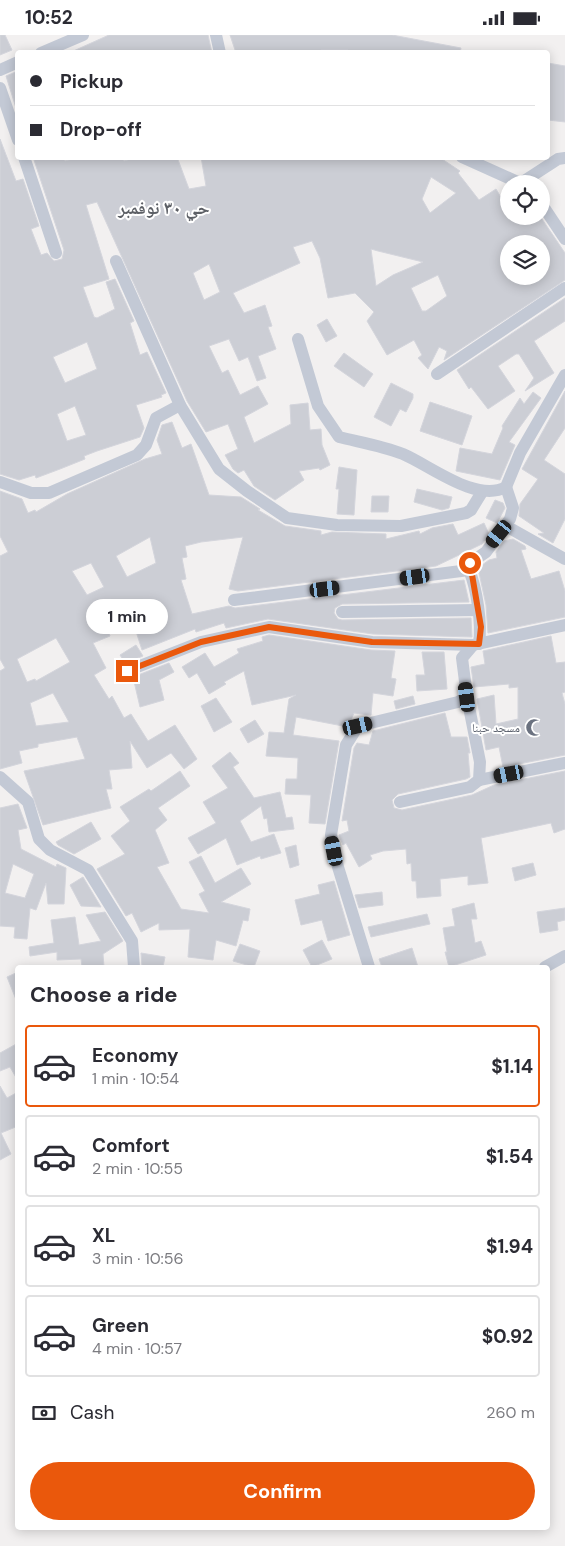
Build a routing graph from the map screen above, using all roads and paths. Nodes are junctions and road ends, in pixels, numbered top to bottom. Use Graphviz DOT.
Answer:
graph roads {
  1 [pos="83,35"];
  2 [pos="216,35"];
  3 [pos="48,50"];
  4 [pos="219,50"];
  5 [pos="15,63"];
  6 [pos="0,70"];
  7 [pos="0,88"];
  8 [pos="15,130"];
  9 [pos="565,158"];
  10 [pos="25,160"];
  11 [pos="469,160"];
  12 [pos="503,175"];
  13 [pos="533,175"];
  14 [pos="550,216"];
  15 [pos="565,239"];
  16 [pos="56,253"];
  17 [pos="116,261"];
  18 [pos="565,288"];
  19 [pos="298,339"];
  20 [pos="437,374"];
  21 [pos="565,375"];
  22 [pos="180,405"];
  23 [pos="0,482"];
  24 [pos="506,487"];
  25 [pos="482,492"];
  26 [pos="506,526"];
  27 [pos="565,559"];
  28 [pos="469,570"];
  29 [pos="234,600"];
  30 [pos="476,610"];
  31 [pos="342,612"];
  32 [pos="565,625"];
  33 [pos="476,644"];
  34 [pos="127,671"];
  35 [pos="467,697"];
  36 [pos="565,763"];
  37 [pos="0,777"];
  38 [pos="479,780"];
  39 [pos="400,802"];
  40 [pos="565,957"];
  41 [pos="134,965"];
  42 [pos="368,965"];
  43 [pos="549,965"];
  1 -- 3 [label="street"];
  2 -- 4 [label="street"];
  5 -- 6 [label="street"];
  7 -- 8 [label="street"];
  9 -- 13 [label="street"];
  10 -- 16 [label="street"];
  11 -- 12 [label="street"];
  14 -- 15 [label="street"];
  17 -- 22 [label="street"];
  18 -- 20 [label="street"];
  19 -- 25 [label="street"];
  21 -- 24 [label="street"];
  22 -- 23 [label="street"];
  22 -- 25 [label="street"];
  24 -- 25 [label="street"];
  24 -- 26 [label="street"];
  26 -- 27 [label="street"];
  26 -- 28 [label="street"];
  28 -- 29 [label="street"];
  28 -- 30 [label="street"];
  30 -- 31 [label="street"];
  30 -- 33 [label="street"];
  32 -- 33 [label="street"];
  33 -- 34 [label="street"];
  33 -- 35 [label="street"];
  35 -- 38 [label="street"];
  35 -- 42 [label="street"];
  36 -- 38 [label="street"];
  37 -- 41 [label="street"];
  38 -- 39 [label="street"];
  40 -- 43 [label="street"];
}
